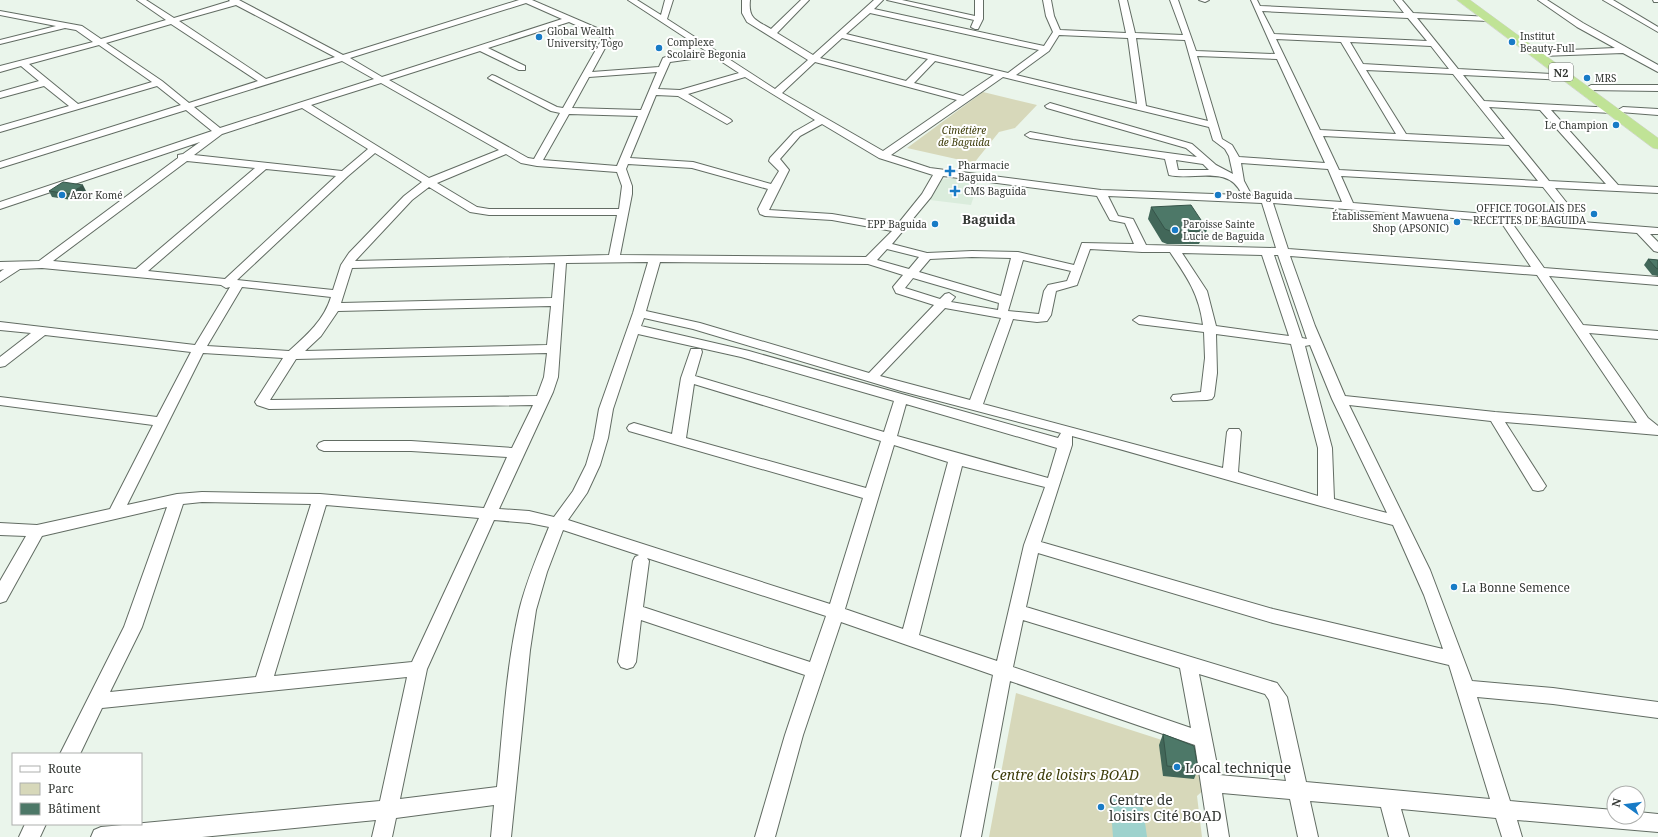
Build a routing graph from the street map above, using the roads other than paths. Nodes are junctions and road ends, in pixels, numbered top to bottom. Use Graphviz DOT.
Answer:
graph roads {
  1 [pos="141,0"];
  2 [pos="527,0"];
  3 [pos="632,0"];
  4 [pos="669,0"];
  5 [pos="746,0"];
  6 [pos="805,0"];
  7 [pos="879,0"];
  8 [pos="891,0"];
  9 [pos="979,0"];
  10 [pos="1047,0"];
  11 [pos="1123,0"];
  12 [pos="1174,0"];
  13 [pos="1398,0"];
  14 [pos="1463,0"];
  15 [pos="1471,0"];
  16 [pos="1542,0"];
  17 [pos="1600,0"];
  18 [pos="1607,0"];
  19 [pos="235,1"];
  20 [pos="1255,4"];
  21 [pos="868,10"];
  22 [pos="0,13"];
  23 [pos="1411,15"];
  24 [pos="570,19"];
  25 [pos="663,19"];
  26 [pos="979,19"];
  27 [pos="1488,19"];
  28 [pos="173,21"];
  29 [pos="70,25"];
  30 [pos="1658,30"];
  31 [pos="1057,32"];
  32 [pos="772,33"];
  33 [pos="972,34"];
  34 [pos="840,35"];
  35 [pos="1131,35"];
  36 [pos="1270,36"];
  37 [pos="1188,38"];
  38 [pos="1344,40"];
  39 [pos="0,42"];
  40 [pos="101,42"];
  41 [pos="1433,44"];
  42 [pos="481,48"];
  43 [pos="1046,49"];
  44 [pos="1624,50"];
  45 [pos="715,53"];
  46 [pos="1193,53"];
  47 [pos="1545,54"];
  48 [pos="1280,57"];
  49 [pos="343,58"];
  50 [pos="933,58"];
  51 [pos="813,59"];
  52 [pos="22,63"];
  53 [pos="1362,67"];
  54 [pos="0,68"];
  55 [pos="522,68"];
  56 [pos="663,69"];
  57 [pos="1658,69"];
  58 [pos="1455,71"];
  59 [pos="746,74"];
  60 [pos="1005,74"];
  61 [pos="586,75"];
  62 [pos="1567,77"];
  63 [pos="492,78"];
  64 [pos="382,80"];
  65 [pos="47,82"];
  66 [pos="265,82"];
  67 [pos="159,83"];
  68 [pos="908,84"];
  69 [pos="1591,88"];
  70 [pos="1658,88"];
  71 [pos="653,92"];
  72 [pos="680,93"];
  73 [pos="776,93"];
  74 [pos="0,95"];
  75 [pos="964,99"];
  76 [pos="1481,104"];
  77 [pos="75,106"];
  78 [pos="188,106"];
  79 [pos="305,106"];
  80 [pos="1050,106"];
  81 [pos="1543,107"];
  82 [pos="1142,108"];
  83 [pos="1618,110"];
  84 [pos="565,111"];
  85 [pos="1658,112"];
  86 [pos="643,113"];
  87 [pos="823,120"];
  88 [pos="727,121"];
  89 [pos="1213,125"];
  90 [pos="0,128"];
  91 [pos="219,132"];
  92 [pos="1316,133"];
  93 [pos="1030,135"];
  94 [pos="1402,136"];
  95 [pos="1658,136"];
  96 [pos="1218,140"];
  97 [pos="1510,142"];
  98 [pos="1658,145"];
  99 [pos="375,148"];
  100 [pos="506,151"];
  101 [pos="153,155"];
  102 [pos="883,156"];
  103 [pos="185,158"];
  104 [pos="1170,158"];
  105 [pos="1236,160"];
  106 [pos="1206,161"];
  107 [pos="537,163"];
  108 [pos="0,165"];
  109 [pos="264,165"];
  110 [pos="622,165"];
  111 [pos="1333,170"];
  112 [pos="1219,172"];
  113 [pos="939,173"];
  114 [pos="344,174"];
  115 [pos="1239,180"];
  116 [pos="429,182"];
  117 [pos="1545,184"];
  118 [pos="1614,187"];
  119 [pos="775,188"];
  120 [pos="1658,190"];
  121 [pos="1101,193"];
  122 [pos="1248,198"];
  123 [pos="1266,199"];
  124 [pos="1348,205"];
  125 [pos="0,206"];
  126 [pos="623,212"];
  127 [pos="1505,220"];
  128 [pos="1579,225"];
  129 [pos="900,229"];
  130 [pos="1641,230"];
  131 [pos="1658,231"];
  132 [pos="884,245"];
  133 [pos="1142,249"];
  134 [pos="1658,249"];
  135 [pos="1174,250"];
  136 [pos="1266,252"];
  137 [pos="1282,252"];
  138 [pos="1018,255"];
  139 [pos="927,256"];
  140 [pos="614,258"];
  141 [pos="655,258"];
  142 [pos="561,259"];
  143 [pos="869,261"];
  144 [pos="19,264"];
  145 [pos="42,264"];
  146 [pos="347,265"];
  147 [pos="0,266"];
  148 [pos="1077,269"];
  149 [pos="1540,271"];
  150 [pos="911,273"];
  151 [pos="137,274"];
  152 [pos="0,278"];
  153 [pos="1658,281"];
  154 [pos="232,284"];
  155 [pos="959,287"];
  156 [pos="338,294"];
  157 [pos="1005,301"];
  158 [pos="557,302"];
  159 [pos="943,304"];
  160 [pos="334,307"];
  161 [pos="639,313"];
  162 [pos="1005,315"];
  163 [pos="1139,320"];
  164 [pos="0,326"];
  165 [pos="1579,328"];
  166 [pos="635,329"];
  167 [pos="1209,329"];
  168 [pos="42,331"];
  169 [pos="1658,335"];
  170 [pos="1297,341"];
  171 [pos="1316,343"];
  172 [pos="199,349"];
  173 [pos="553,349"];
  174 [pos="696,352"];
  175 [pos="292,355"];
  176 [pos="0,363"];
  177 [pos="688,378"];
  178 [pos="871,378"];
  179 [pos="1178,398"];
  180 [pos="542,400"];
  181 [pos="1340,400"];
  182 [pos="0,401"];
  183 [pos="900,402"];
  184 [pos="975,407"];
  185 [pos="1495,417"];
  186 [pos="162,422"];
  187 [pos="634,428"];
  188 [pos="1655,431"];
  189 [pos="1234,432"];
  190 [pos="1066,438"];
  191 [pos="889,439"];
  192 [pos="678,440"];
  193 [pos="324,446"];
  194 [pos="516,453"];
  195 [pos="956,459"];
  196 [pos="1230,475"];
  197 [pos="1043,482"];
  198 [pos="1538,486"];
  199 [pos="872,495"];
  200 [pos="177,499"];
  201 [pos="320,499"];
  202 [pos="1326,503"];
  203 [pos="116,512"];
  204 [pos="489,514"];
  205 [pos="1398,521"];
  206 [pos="558,523"];
  207 [pos="0,529"];
  208 [pos="37,531"];
  209 [pos="1032,545"];
  210 [pos="641,561"];
  211 [pos="0,596"];
  212 [pos="634,611"];
  213 [pos="1017,611"];
  214 [pos="834,612"];
  215 [pos="909,639"];
  216 [pos="1456,659"];
  217 [pos="627,662"];
  218 [pos="1188,662"];
  219 [pos="418,670"];
  220 [pos="816,671"];
  221 [pos="1003,672"];
  222 [pos="263,684"];
  223 [pos="1466,688"];
  224 [pos="96,701"];
  225 [pos="1658,710"];
  226 [pos="1202,740"];
  227 [pos="70,753"];
  228 [pos="1211,783"];
  229 [pos="1298,792"];
  230 [pos="504,795"];
  231 [pos="1389,800"];
  232 [pos="388,810"];
  233 [pos="1503,810"];
  234 [pos="1658,823"];
  235 [pos="36,825"];
  236 [pos="213,832"];
  237 [pos="30,837"];
  238 [pos="101,837"];
  239 [pos="382,837"];
  240 [pos="501,837"];
  241 [pos="765,837"];
  242 [pos="971,837"];
  243 [pos="1219,837"];
  244 [pos="1308,837"];
  245 [pos="1399,837"];
  246 [pos="1512,837"];
  1 -- 28 [label="street"];
  2 -- 24 [label="street"];
  2 -- 49 [label="street"];
  3 -- 25 [label="street"];
  4 -- 25 [label="street"];
  5 -- 32 [label="street"];
  6 -- 32 [label="street"];
  7 -- 21 [label="street"];
  8 -- 26 [label="street"];
  9 -- 26 [label="street"];
  10 -- 31 [label="street"];
  11 -- 35 [label="street"];
  12 -- 37 [label="street"];
  13 -- 23 [label="street"];
  14 -- 27 [label="highway, N2"];
  15 -- 47 [label="highway, N2"];
  16 -- 44 [label="street"];
  17 -- 18 [label="street"];
  18 -- 30 [label="street"];
  19 -- 28 [label="street"];
  19 -- 49 [label="street"];
  20 -- 23 [label="street"];
  20 -- 36 [label="street"];
  21 -- 33 [label="street"];
  21 -- 34 [label="street"];
  22 -- 29 [label="street"];
  23 -- 27 [label="street"];
  23 -- 41 [label="street"];
  24 -- 42 [label="street"];
  24 -- 61 [label="street"];
  25 -- 45 [label="street"];
  26 -- 33 [label="street"];
  27 -- 62 [label="highway, N2"];
  28 -- 40 [label="street"];
  28 -- 66 [label="street"];
  29 -- 39 [label="street"];
  29 -- 40 [label="street"];
  31 -- 35 [label="street"];
  31 -- 43 [label="street"];
  32 -- 51 [label="street"];
  33 -- 43 [label="street"];
  34 -- 50 [label="street"];
  34 -- 51 [label="street"];
  35 -- 37 [label="street"];
  35 -- 82 [label="street"];
  36 -- 38 [label="street"];
  36 -- 48 [label="street"];
  37 -- 46 [label="street"];
  38 -- 41 [label="street"];
  38 -- 53 [label="street"];
  40 -- 52 [label="street"];
  40 -- 67 [label="street"];
  41 -- 58 [label="street"];
  42 -- 55 [label="street"];
  42 -- 64 [label="street"];
  43 -- 60 [label="street"];
  44 -- 47 [label="street"];
  44 -- 57 [label="street"];
  45 -- 56 [label="street"];
  45 -- 59 [label="street"];
  46 -- 48 [label="street"];
  46 -- 89 [label="street"];
  47 -- 69 [label="highway, N2"];
  48 -- 92 [label="street"];
  49 -- 64 [label="street"];
  49 -- 66 [label="street"];
  50 -- 60 [label="street"];
  50 -- 68 [label="street"];
  51 -- 68 [label="street"];
  51 -- 73 [label="street"];
  52 -- 54 [label="street"];
  52 -- 65 [label="street"];
  53 -- 58 [label="street"];
  53 -- 94 [label="street"];
  56 -- 61 [label="street"];
  56 -- 71 [label="street"];
  58 -- 62 [label="street"];
  58 -- 76 [label="street"];
  59 -- 72 [label="street"];
  59 -- 73 [label="street"];
  60 -- 75 [label="street"];
  60 -- 82 [label="street"];
  61 -- 84 [label="street"];
  62 -- 83 [label="highway, N2"];
  63 -- 84 [label="street"];
  64 -- 79 [label="street"];
  64 -- 100 [label="street"];
  65 -- 74 [label="street"];
  65 -- 77 [label="street"];
  66 -- 78 [label="street"];
  67 -- 77 [label="street"];
  67 -- 78 [label="street"];
  68 -- 75 [label="street"];
  69 -- 70 [label="street"];
  69 -- 83 [label="highway, N2"];
  71 -- 72 [label="street"];
  71 -- 86 [label="street"];
  72 -- 88 [label="street"];
  73 -- 87 [label="street"];
  75 -- 102 [label="street"];
  76 -- 81 [label="street"];
  76 -- 97 [label="street"];
  77 -- 90 [label="street"];
  78 -- 91 [label="street"];
  78 -- 108 [label="street"];
  79 -- 91 [label="street"];
  79 -- 99 [label="street"];
  80 -- 106 [label="street"];
  81 -- 83 [label="street"];
  81 -- 118 [label="street"];
  82 -- 89 [label="street"];
  83 -- 85 [label="street"];
  83 -- 95 [label="highway, N2"];
  83 -- 98 [label="highway, N2"];
  84 -- 86 [label="street"];
  84 -- 107 [label="street"];
  86 -- 110 [label="street"];
  87 -- 102 [label="street"];
  87 -- 119 [label="street"];
  89 -- 96 [label="street"];
  91 -- 101 [label="street"];
  91 -- 103 [label="street"];
  92 -- 94 [label="street"];
  92 -- 111 [label="street"];
  93 -- 104 [label="street"];
  94 -- 97 [label="street"];
  96 -- 105 [label="street"];
  96 -- 106 [label="street"];
  97 -- 117 [label="street"];
  99 -- 114 [label="street"];
  99 -- 116 [label="street"];
  100 -- 107 [label="street"];
  100 -- 116 [label="street"];
  101 -- 103 [label="street"];
  101 -- 125 [label="street"];
  102 -- 113 [label="street"];
  103 -- 109 [label="street"];
  103 -- 145 [label="street"];
  104 -- 106 [label="street"];
  104 -- 112 [label="street"];
  105 -- 111 [label="street"];
  105 -- 115 [label="street"];
  106 -- 112 [label="street"];
  107 -- 110 [label="street"];
  109 -- 114 [label="street"];
  109 -- 151 [label="street"];
  110 -- 119 [label="street"];
  110 -- 126 [label="street"];
  111 -- 117 [label="street"];
  111 -- 124 [label="street"];
  112 -- 115 [label="street"];
  113 -- 121 [label="street"];
  113 -- 129 [label="street"];
  114 -- 154 [label="street"];
  115 -- 122 [label="street"];
  116 -- 126 [label="street"];
  116 -- 146 [label="street"];
  117 -- 118 [label="street"];
  117 -- 128 [label="street"];
  118 -- 120 [label="street"];
  119 -- 129 [label="street"];
  121 -- 122 [label="street"];
  121 -- 133 [label="street"];
  122 -- 123 [label="street"];
  123 -- 124 [label="street"];
  123 -- 137 [label="street"];
  124 -- 127 [label="street"];
  126 -- 140 [label="street"];
  127 -- 128 [label="street"];
  127 -- 149 [label="street"];
  128 -- 130 [label="street"];
  129 -- 132 [label="street"];
  130 -- 131 [label="street"];
  130 -- 134 [label="street"];
  132 -- 139 [label="street"];
  132 -- 143 [label="street"];
  133 -- 135 [label="street"];
  133 -- 148 [label="street"];
  135 -- 136 [label="street"];
  135 -- 167 [label="street"];
  136 -- 137 [label="street"];
  136 -- 170 [label="street"];
  137 -- 149 [label="street"];
  137 -- 171 [label="street"];
  138 -- 139 [label="street"];
  138 -- 148 [label="street"];
  138 -- 157 [label="street"];
  139 -- 150 [label="street"];
  140 -- 141 [label="street"];
  140 -- 142 [label="street"];
  141 -- 143 [label="street"];
  141 -- 161 [label="street"];
  142 -- 146 [label="street"];
  142 -- 158 [label="street"];
  143 -- 150 [label="street"];
  144 -- 145 [label="street"];
  144 -- 147 [label="street"];
  144 -- 152 [label="street"];
  145 -- 151 [label="street"];
  146 -- 156 [label="street"];
  148 -- 162 [label="street"];
  149 -- 153 [label="street"];
  149 -- 165 [label="street"];
  150 -- 155 [label="street"];
  150 -- 159 [label="street"];
  151 -- 154 [label="street"];
  154 -- 156 [label="street"];
  154 -- 172 [label="street"];
  155 -- 157 [label="street"];
  155 -- 159 [label="street"];
  156 -- 160 [label="street"];
  157 -- 162 [label="street"];
  158 -- 160 [label="street"];
  158 -- 173 [label="street"];
  159 -- 162 [label="street"];
  159 -- 178 [label="street"];
  160 -- 175 [label="street"];
  161 -- 166 [label="street"];
  161 -- 178 [label="street"];
  162 -- 184 [label="street"];
  163 -- 167 [label="street"];
  164 -- 168 [label="street"];
  165 -- 169 [label="street"];
  165 -- 188 [label="street"];
  166 -- 190 [label="street"];
  166 -- 206 [label="street"];
  167 -- 170 [label="street"];
  167 -- 179 [label="street"];
  168 -- 172 [label="street"];
  168 -- 176 [label="street"];
  170 -- 171 [label="street"];
  170 -- 202 [label="street"];
  171 -- 181 [label="street"];
  172 -- 175 [label="street"];
  172 -- 186 [label="street"];
  173 -- 175 [label="street"];
  173 -- 180 [label="street"];
  174 -- 177 [label="street"];
  175 -- 180 [label="street"];
  177 -- 191 [label="street"];
  177 -- 192 [label="street"];
  178 -- 184 [label="street"];
  180 -- 194 [label="street"];
  181 -- 185 [label="street"];
  181 -- 205 [label="street"];
  182 -- 186 [label="street"];
  183 -- 191 [label="street"];
  184 -- 190 [label="street"];
  185 -- 188 [label="street"];
  185 -- 198 [label="street"];
  186 -- 203 [label="street"];
  187 -- 192 [label="street"];
  189 -- 196 [label="street"];
  190 -- 196 [label="street"];
  190 -- 209 [label="street"];
  191 -- 195 [label="street"];
  191 -- 199 [label="street"];
  192 -- 199 [label="street"];
  193 -- 194 [label="street"];
  194 -- 204 [label="street"];
  195 -- 197 [label="street"];
  195 -- 215 [label="street"];
  196 -- 202 [label="street"];
  199 -- 214 [label="street"];
  200 -- 201 [label="street"];
  200 -- 203 [label="street"];
  200 -- 224 [label="street"];
  201 -- 204 [label="street"];
  201 -- 222 [label="street"];
  202 -- 205 [label="street"];
  203 -- 208 [label="street"];
  204 -- 206 [label="street"];
  204 -- 219 [label="street"];
  205 -- 216 [label="street"];
  206 -- 214 [label="street"];
  206 -- 230 [label="street"];
  207 -- 208 [label="street"];
  208 -- 211 [label="street"];
  209 -- 213 [label="street"];
  209 -- 216 [label="street"];
  210 -- 212 [label="street"];
  212 -- 217 [label="street"];
  212 -- 220 [label="street"];
  213 -- 218 [label="street"];
  213 -- 221 [label="street"];
  214 -- 215 [label="street"];
  214 -- 220 [label="street"];
  215 -- 221 [label="street"];
  216 -- 223 [label="street"];
  218 -- 226 [label="street"];
  218 -- 229 [label="street"];
  219 -- 222 [label="street"];
  219 -- 232 [label="street"];
  220 -- 241 [label="street"];
  221 -- 226 [label="street"];
  221 -- 242 [label="street"];
  222 -- 224 [label="street"];
  223 -- 225 [label="street"];
  223 -- 233 [label="street"];
  224 -- 227 [label="street"];
  226 -- 228 [label="street"];
  228 -- 229 [label="street"];
  228 -- 243 [label="street"];
  229 -- 231 [label="street"];
  229 -- 244 [label="street"];
  230 -- 232 [label="street"];
  230 -- 240 [label="street"];
  231 -- 233 [label="street"];
  231 -- 245 [label="street"];
  232 -- 236 [label="street"];
  232 -- 239 [label="street"];
  233 -- 234 [label="street"];
  233 -- 246 [label="street"];
  235 -- 237 [label="street"];
  236 -- 238 [label="street"];
}
